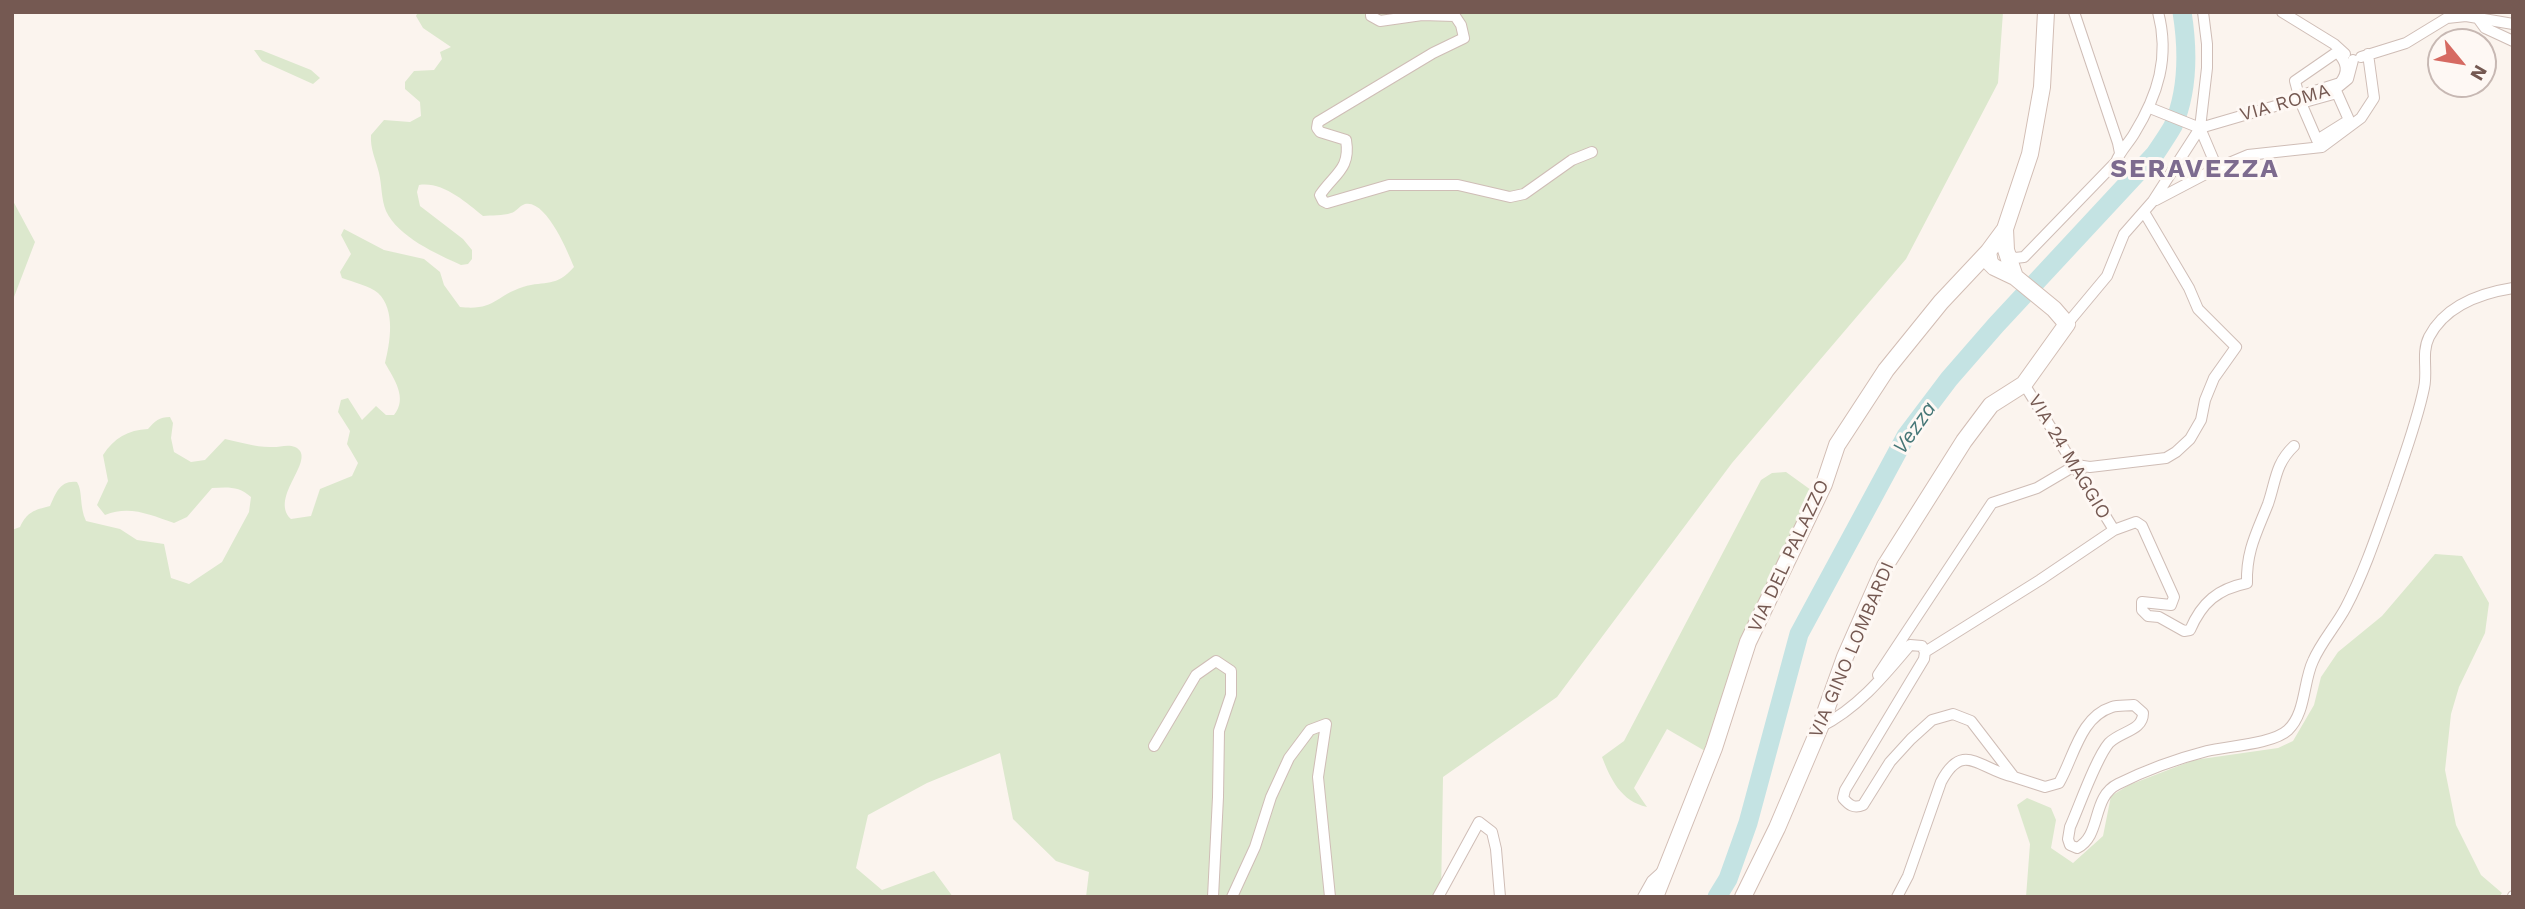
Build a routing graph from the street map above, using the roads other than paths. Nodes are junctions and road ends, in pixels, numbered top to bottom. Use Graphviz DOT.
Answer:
graph roads {
  1 [pos="1371,12"];
  2 [pos="2046,12"];
  3 [pos="2074,12"];
  4 [pos="2158,12"];
  5 [pos="2203,12"];
  6 [pos="2282,12"];
  7 [pos="1457,14"];
  8 [pos="2447,15"];
  9 [pos="2477,18"];
  10 [pos="2513,24"];
  11 [pos="2513,41"];
  12 [pos="2368,54"];
  13 [pos="2353,60"];
  14 [pos="2343,79"];
  15 [pos="2153,109"];
  16 [pos="2348,120"];
  17 [pos="2196,126"];
  18 [pos="1592,152"];
  19 [pos="2120,153"];
  20 [pos="2217,168"];
  21 [pos="2153,201"];
  22 [pos="2144,212"];
  23 [pos="2005,229"];
  24 [pos="1988,252"];
  25 [pos="2007,254"];
  26 [pos="2015,277"];
  27 [pos="2513,288"];
  28 [pos="2067,324"];
  29 [pos="2024,384"];
  30 [pos="2294,446"];
  31 [pos="2076,465"];
  32 [pos="2114,530"];
  33 [pos="1925,652"];
  34 [pos="1876,685"];
  35 [pos="1820,727"];
  36 [pos="1154,746"];
  37 [pos="2014,776"];
  38 [pos="1668,867"];
  39 [pos="1213,897"];
  40 [pos="1233,897"];
  41 [pos="1330,897"];
  42 [pos="1438,897"];
  43 [pos="1500,897"];
  44 [pos="1643,897"];
  45 [pos="1656,897"];
  46 [pos="1743,897"];
  47 [pos="1897,897"];
  1 -- 7 [label="street"];
  2 -- 23 [label="main road"];
  3 -- 19 [label="street"];
  4 -- 15 [label="street"];
  5 -- 17 [label="street"];
  6 -- 13 [label="street"];
  7 -- 18 [label="street"];
  8 -- 9 [label="street"];
  8 -- 12 [label="street"];
  9 -- 10 [label="street"];
  9 -- 11 [label="street"];
  12 -- 13 [label="street"];
  12 -- 20 [label="street"];
  13 -- 17 [label="street, VIA ROMA"];
  14 -- 14 [label="street"];
  15 -- 17 [label="street"];
  15 -- 19 [label="street"];
  16 -- 16 [label="street"];
  17 -- 20 [label="street"];
  17 -- 21 [label="street"];
  19 -- 25 [label="street"];
  20 -- 21 [label="street"];
  21 -- 22 [label="street"];
  22 -- 28 [label="street"];
  22 -- 31 [label="street"];
  23 -- 24 [label="main road, VIA DEL PALAZZO"];
  23 -- 25 [label="main road"];
  24 -- 25 [label="main road"];
  24 -- 26 [label="main road"];
  24 -- 38 [label="main road, VIA DEL PALAZZO"];
  25 -- 26 [label="main road"];
  26 -- 28 [label="main road"];
  27 -- 37 [label="street"];
  28 -- 29 [label="main road, VIA GINO LOMBARDI"];
  29 -- 31 [label="street, VIA 24 MAGGIO"];
  29 -- 35 [label="main road, VIA GINO LOMBARDI"];
  30 -- 32 [label="street"];
  31 -- 32 [label="street, VIA 24 MAGGIO"];
  31 -- 34 [label="street"];
  32 -- 33 [label="street"];
  33 -- 34 [label="street"];
  33 -- 37 [label="street"];
  34 -- 35 [label="street"];
  35 -- 46 [label="main road, VIA GINO LOMBARDI"];
  36 -- 39 [label="street"];
  37 -- 47 [label="street"];
  38 -- 44 [label="street"];
  38 -- 45 [label="main road, VIA DEL PALAZZO"];
  40 -- 41 [label="street"];
  42 -- 43 [label="street"];
}
